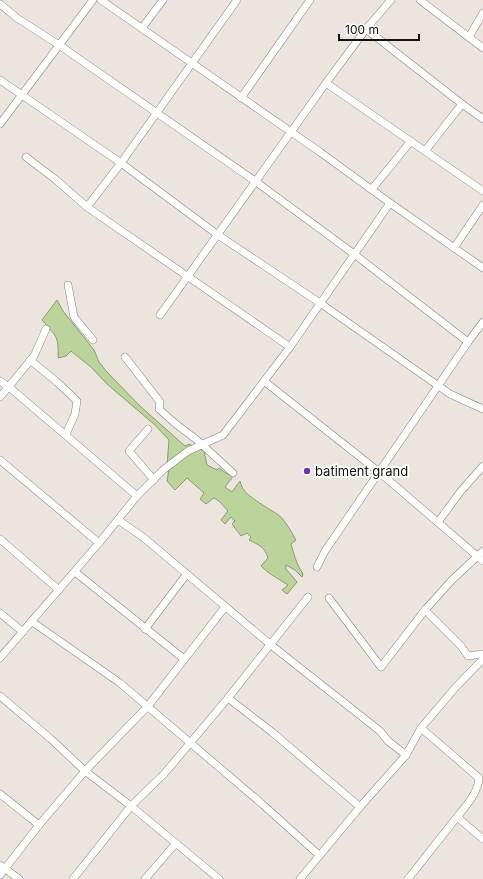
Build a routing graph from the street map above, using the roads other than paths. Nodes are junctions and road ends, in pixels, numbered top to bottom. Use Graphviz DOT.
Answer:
graph roads {
  1 [pos="93,0"];
  2 [pos="101,0"];
  3 [pos="163,0"];
  4 [pos="237,0"];
  5 [pos="310,0"];
  6 [pos="391,0"];
  7 [pos="420,0"];
  8 [pos="0,4"];
  9 [pos="483,13"];
  10 [pos="142,28"];
  11 [pos="366,29"];
  12 [pos="470,38"];
  13 [pos="59,46"];
  14 [pos="483,48"];
  15 [pos="191,64"];
  16 [pos="0,80"];
  17 [pos="326,83"];
  18 [pos="22,95"];
  19 [pos="241,98"];
  20 [pos="462,104"];
  21 [pos="156,113"];
  22 [pos="483,119"];
  23 [pos="0,124"];
  24 [pos="290,133"];
  25 [pos="411,141"];
  26 [pos="425,151"];
  27 [pos="26,157"];
  28 [pos="121,163"];
  29 [pos="255,181"];
  30 [pos="372,189"];
  31 [pos="483,191"];
  32 [pos="390,204"];
  33 [pos="483,205"];
  34 [pos="87,207"];
  35 [pos="218,234"];
  36 [pos="454,248"];
  37 [pos="354,254"];
  38 [pos="483,268"];
  39 [pos="188,276"];
  40 [pos="68,285"];
  41 [pos="320,303"];
  42 [pos="160,315"];
  43 [pos="483,322"];
  44 [pos="46,329"];
  45 [pos="93,340"];
  46 [pos="468,342"];
  47 [pos="290,347"];
  48 [pos="125,357"];
  49 [pos="30,360"];
  50 [pos="0,381"];
  51 [pos="264,381"];
  52 [pos="438,386"];
  53 [pos="9,387"];
  54 [pos="0,397"];
  55 [pos="483,409"];
  56 [pos="148,429"];
  57 [pos="67,432"];
  58 [pos="202,444"];
  59 [pos="0,460"];
  60 [pos="483,466"];
  61 [pos="379,472"];
  62 [pos="233,473"];
  63 [pos="154,480"];
  64 [pos="137,496"];
  65 [pos="118,520"];
  66 [pos="438,522"];
  67 [pos="0,539"];
  68 [pos="100,543"];
  69 [pos="481,556"];
  70 [pos="318,567"];
  71 [pos="75,572"];
  72 [pos="186,575"];
  73 [pos="59,590"];
  74 [pos="308,597"];
  75 [pos="329,598"];
  76 [pos="225,607"];
  77 [pos="425,610"];
  78 [pos="0,613"];
  79 [pos="31,621"];
  80 [pos="145,629"];
  81 [pos="23,632"];
  82 [pos="271,645"];
  83 [pos="483,654"];
  84 [pos="0,658"];
  85 [pos="184,659"];
  86 [pos="483,659"];
  87 [pos="0,696"];
  88 [pos="228,698"];
  89 [pos="148,706"];
  90 [pos="421,728"];
  91 [pos="190,743"];
  92 [pos="406,755"];
  93 [pos="85,771"];
  94 [pos="483,778"];
  95 [pos="478,785"];
  96 [pos="0,794"];
  97 [pos="131,806"];
  98 [pos="360,807"];
  99 [pos="457,817"];
  100 [pos="39,825"];
  101 [pos="483,839"];
  102 [pos="176,843"];
  103 [pos="319,855"];
  104 [pos="2,867"];
  105 [pos="0,875"];
  106 [pos="304,878"];
  107 [pos="19,879"];
  108 [pos="74,879"];
  109 [pos="145,879"];
  110 [pos="219,879"];
  111 [pos="408,879"];
  1 -- 13 [label="street"];
  2 -- 10 [label="street"];
  3 -- 10 [label="street"];
  4 -- 15 [label="street"];
  5 -- 19 [label="street"];
  6 -- 11 [label="street"];
  7 -- 12 [label="street"];
  8 -- 13 [label="street"];
  9 -- 12 [label="street"];
  10 -- 15 [label="street"];
  11 -- 17 [label="street"];
  11 -- 20 [label="street"];
  12 -- 14 [label="street"];
  13 -- 18 [label="street"];
  13 -- 21 [label="street"];
  15 -- 19 [label="street"];
  15 -- 21 [label="street"];
  16 -- 18 [label="street"];
  17 -- 24 [label="street"];
  17 -- 25 [label="street"];
  18 -- 23 [label="street"];
  18 -- 28 [label="street"];
  19 -- 24 [label="street"];
  20 -- 22 [label="street"];
  20 -- 26 [label="street"];
  21 -- 28 [label="street"];
  21 -- 29 [label="street"];
  24 -- 29 [label="street"];
  24 -- 30 [label="street"];
  25 -- 26 [label="street"];
  25 -- 30 [label="street"];
  26 -- 31 [label="street"];
  27 -- 34 [label="street"];
  28 -- 34 [label="street"];
  28 -- 35 [label="street"];
  29 -- 35 [label="street"];
  29 -- 37 [label="street"];
  30 -- 32 [label="street"];
  32 -- 36 [label="street"];
  32 -- 37 [label="street"];
  33 -- 36 [label="street"];
  34 -- 39 [label="street"];
  35 -- 39 [label="street"];
  35 -- 41 [label="street"];
  36 -- 38 [label="street"];
  37 -- 41 [label="street"];
  37 -- 46 [label="street"];
  39 -- 42 [label="street"];
  39 -- 47 [label="street"];
  40 -- 45 [label="street"];
  41 -- 47 [label="street"];
  41 -- 52 [label="street"];
  43 -- 46 [label="street"];
  44 -- 49 [label="street"];
  46 -- 52 [label="street"];
  47 -- 51 [label="street"];
  48 -- 58 [label="street"];
  49 -- 53 [label="street"];
  49 -- 57 [label="street"];
  50 -- 53 [label="street"];
  51 -- 58 [label="street"];
  51 -- 61 [label="street"];
  52 -- 55 [label="street"];
  52 -- 61 [label="street"];
  53 -- 54 [label="street"];
  53 -- 64 [label="street"];
  56 -- 63 [label="street"];
  58 -- 62 [label="street"];
  58 -- 63 [label="street"];
  59 -- 68 [label="street"];
  60 -- 66 [label="street"];
  61 -- 66 [label="street"];
  61 -- 70 [label="street"];
  63 -- 64 [label="street"];
  64 -- 65 [label="street"];
  65 -- 68 [label="street"];
  65 -- 72 [label="street"];
  66 -- 69 [label="street"];
  67 -- 73 [label="street"];
  68 -- 71 [label="street"];
  69 -- 77 [label="street"];
  71 -- 73 [label="street"];
  71 -- 80 [label="street"];
  72 -- 76 [label="street"];
  72 -- 80 [label="street"];
  73 -- 79 [label="street"];
  74 -- 82 [label="street"];
  75 -- 77 [label="street"];
  76 -- 82 [label="street"];
  76 -- 85 [label="street"];
  77 -- 83 [label="street"];
  78 -- 81 [label="street"];
  79 -- 81 [label="street"];
  79 -- 89 [label="street"];
  80 -- 85 [label="street"];
  81 -- 84 [label="street"];
  82 -- 88 [label="street"];
  82 -- 92 [label="street"];
  85 -- 89 [label="street"];
  86 -- 90 [label="street"];
  87 -- 93 [label="street"];
  88 -- 91 [label="street"];
  88 -- 98 [label="street"];
  89 -- 91 [label="street"];
  89 -- 93 [label="street"];
  90 -- 92 [label="street"];
  90 -- 95 [label="street"];
  91 -- 97 [label="street"];
  91 -- 103 [label="street"];
  92 -- 98 [label="street"];
  93 -- 97 [label="street"];
  93 -- 100 [label="street"];
  94 -- 95 [label="street"];
  95 -- 99 [label="street"];
  96 -- 100 [label="street"];
  97 -- 102 [label="street"];
  97 -- 108 [label="street"];
  98 -- 103 [label="street"];
  99 -- 101 [label="street"];
  99 -- 111 [label="street"];
  100 -- 104 [label="street"];
  102 -- 109 [label="street"];
  102 -- 110 [label="street"];
  103 -- 106 [label="street"];
  104 -- 105 [label="street"];
  104 -- 107 [label="street"];
}
